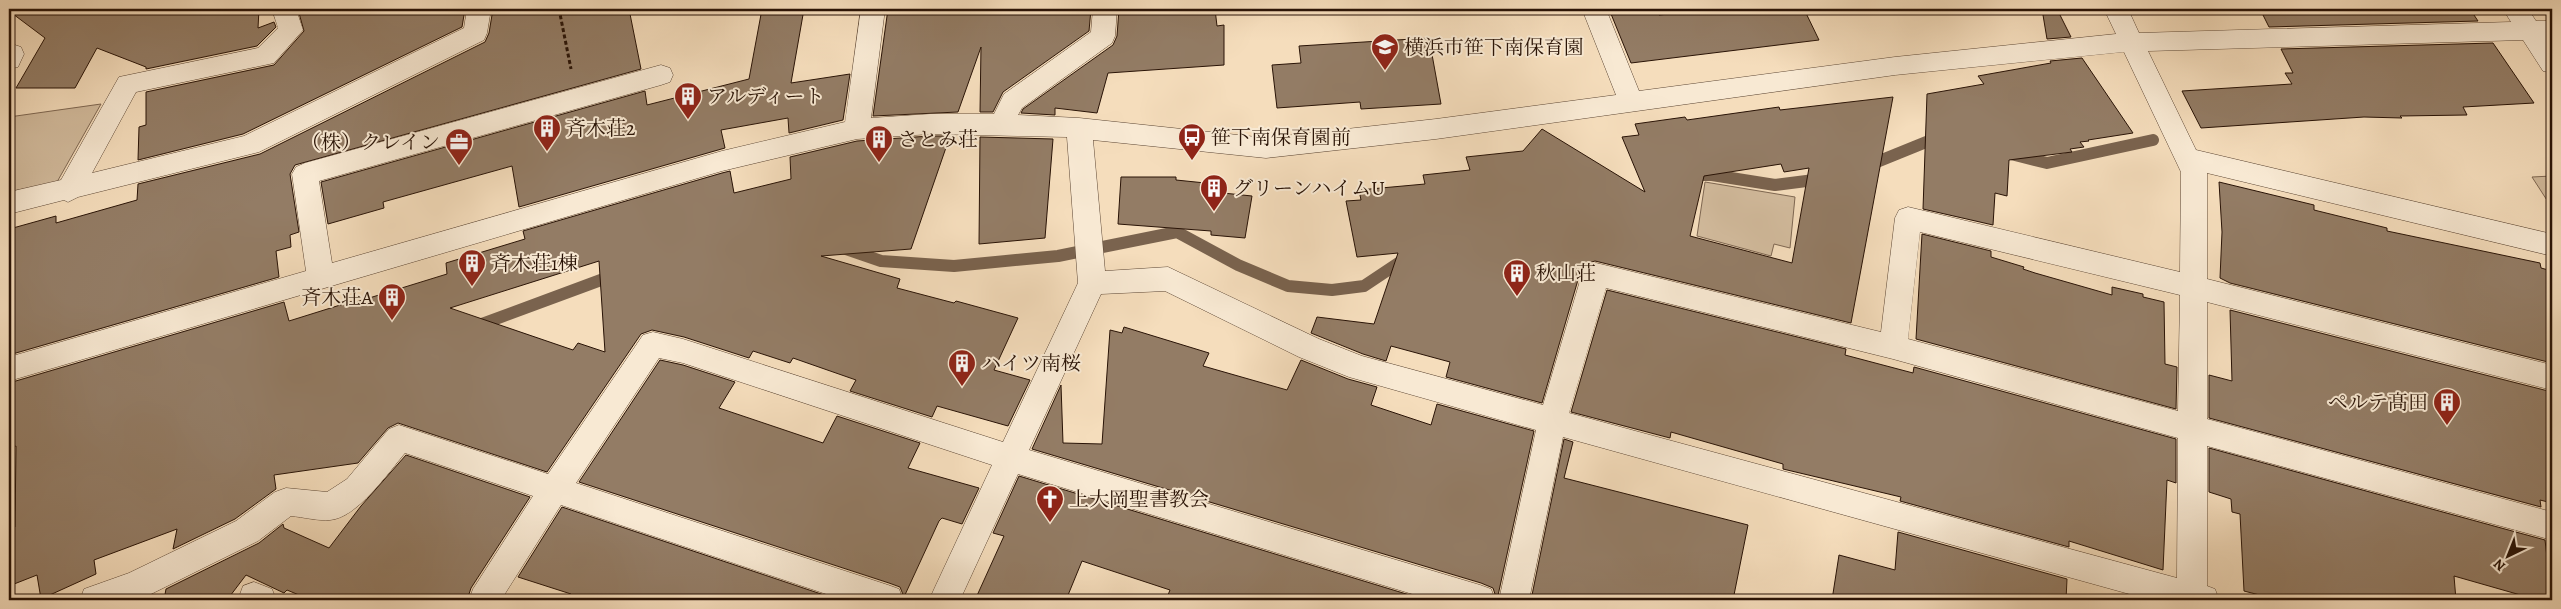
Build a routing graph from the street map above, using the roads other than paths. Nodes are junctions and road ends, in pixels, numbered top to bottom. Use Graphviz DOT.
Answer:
graph roads {
  1 [pos="284,9"];
  2 [pos="479,9"];
  3 [pos="874,9"];
  4 [pos="1105,9"];
  5 [pos="1594,9"];
  6 [pos="2116,9"];
  7 [pos="2515,9"];
  8 [pos="2541,31"];
  9 [pos="2132,42"];
  10 [pos="9,52"];
  11 [pos="9,60"];
  12 [pos="2552,64"];
  13 [pos="661,76"];
  14 [pos="1631,102"];
  15 [pos="1001,124"];
  16 [pos="1079,128"];
  17 [pos="857,129"];
  18 [pos="2187,158"];
  19 [pos="68,190"];
  20 [pos="9,203"];
  21 [pos="2552,244"];
  22 [pos="321,277"];
  23 [pos="1091,278"];
  24 [pos="2193,286"];
  25 [pos="1893,347"];
  26 [pos="9,369"];
  27 [pos="2552,377"];
  28 [pos="1552,422"];
  29 [pos="2192,429"];
  30 [pos="1010,458"];
  31 [pos="555,488"];
  32 [pos="2552,526"];
  33 [pos="2196,599"];
  34 [pos="95,600"];
  35 [pos="484,600"];
  36 [pos="888,600"];
  37 [pos="944,600"];
  38 [pos="1480,600"];
  39 [pos="1514,600"];
  1 -- 19 [label="street"];
  2 -- 19 [label="street"];
  3 -- 17 [label="street"];
  4 -- 15 [label="street"];
  5 -- 14 [label="street"];
  6 -- 9 [label="street"];
  7 -- 8 [label="street"];
  8 -- 9 [label="street"];
  8 -- 12 [label="street"];
  9 -- 14 [label="street"];
  9 -- 18 [label="street"];
  10 -- 11 [label="street"];
  13 -- 22 [label="street"];
  14 -- 16 [label="street"];
  15 -- 16 [label="street"];
  15 -- 17 [label="street"];
  16 -- 23 [label="street"];
  17 -- 22 [label="street"];
  18 -- 21 [label="street"];
  18 -- 24 [label="street"];
  19 -- 20 [label="street"];
  22 -- 26 [label="street"];
  23 -- 28 [label="street"];
  23 -- 30 [label="street"];
  24 -- 25 [label="street"];
  24 -- 27 [label="street"];
  24 -- 29 [label="street"];
  25 -- 28 [label="street"];
  25 -- 29 [label="street"];
  28 -- 33 [label="street"];
  28 -- 39 [label="street"];
  29 -- 32 [label="street"];
  29 -- 33 [label="street"];
  30 -- 31 [label="street"];
  30 -- 37 [label="street"];
  30 -- 38 [label="street"];
  31 -- 34 [label="street"];
  31 -- 35 [label="street"];
  31 -- 36 [label="street"];
}
